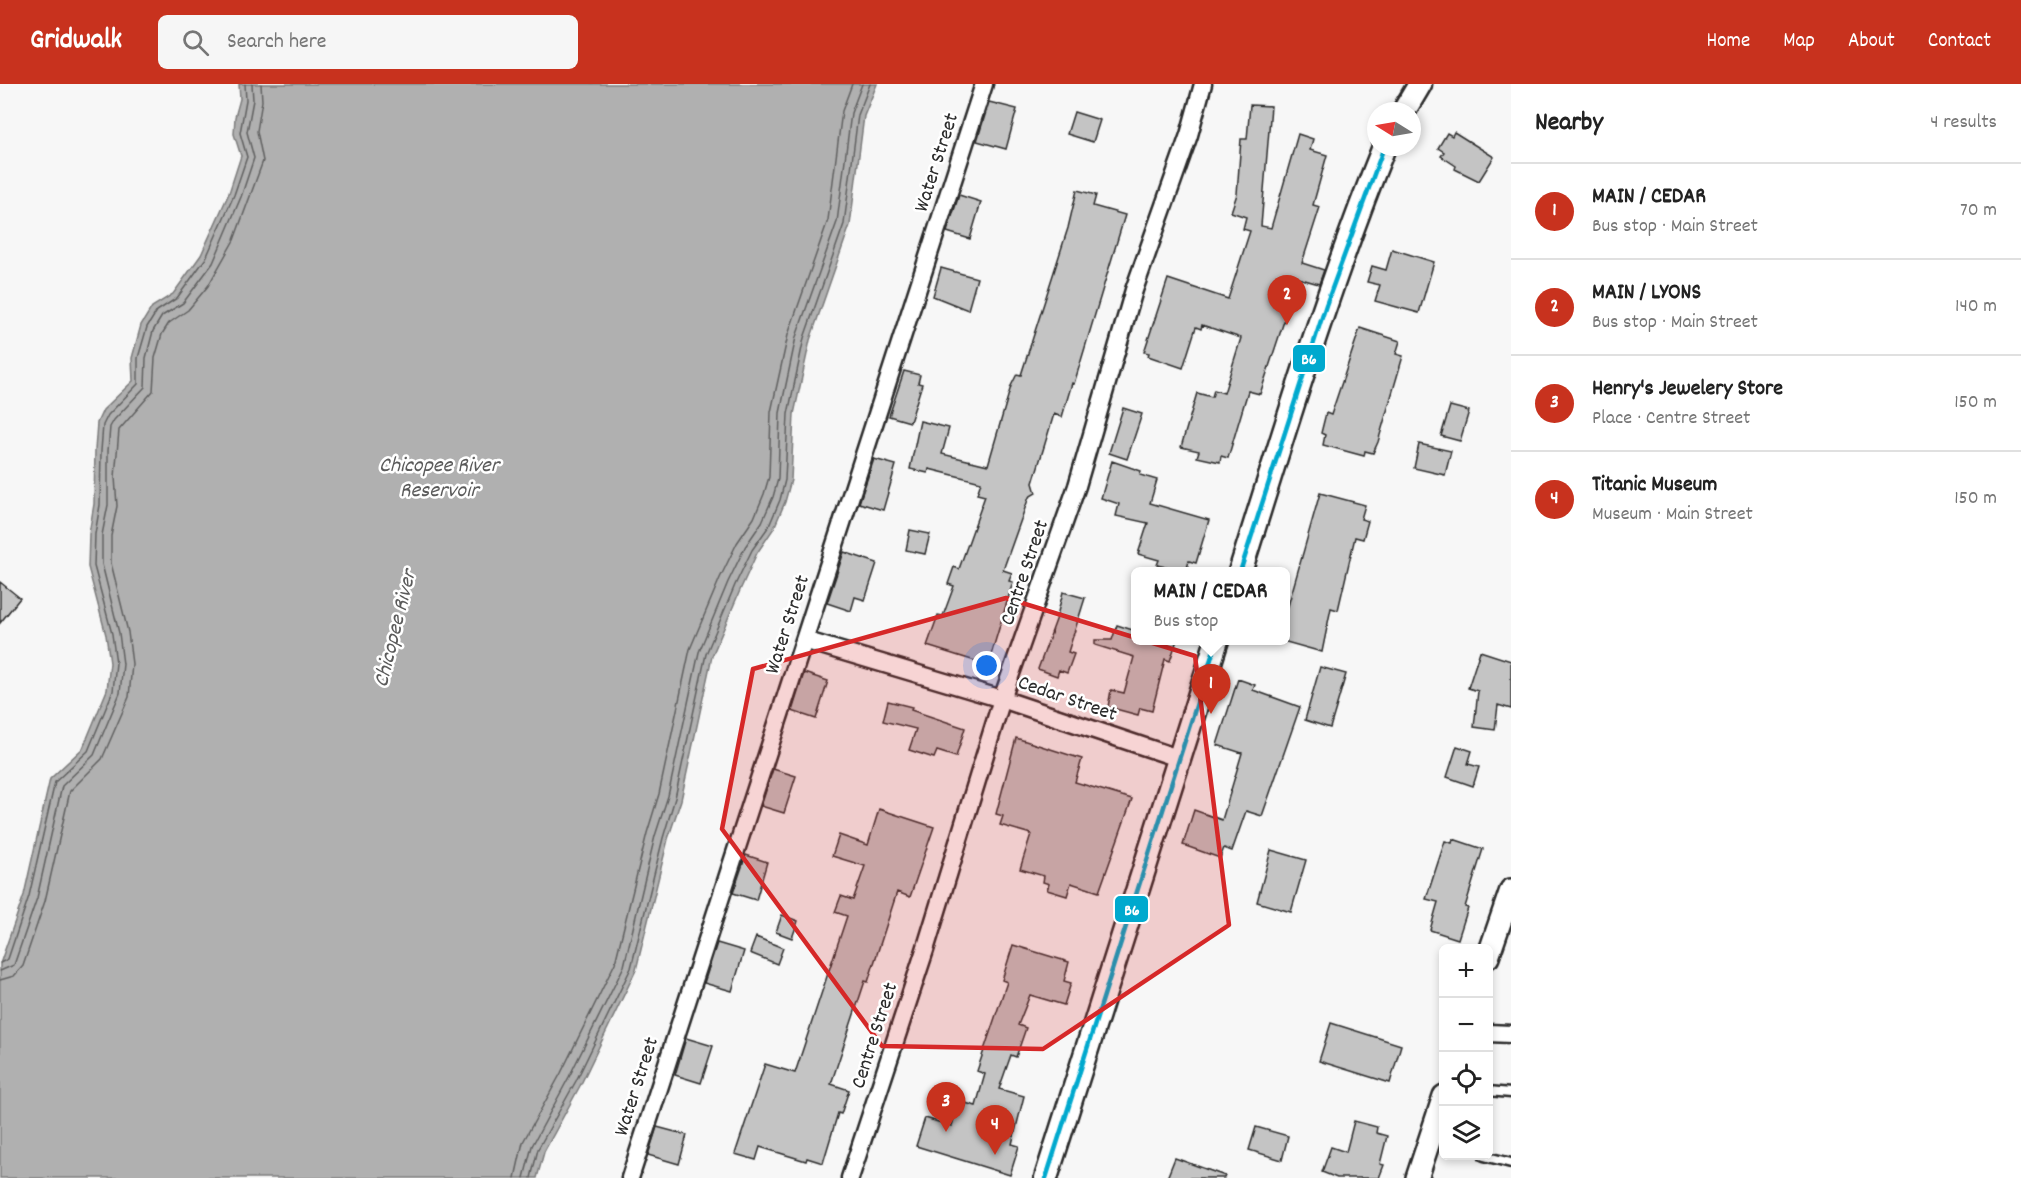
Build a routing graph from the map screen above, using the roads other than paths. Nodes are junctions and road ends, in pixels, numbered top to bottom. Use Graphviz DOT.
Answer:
graph roads {
  1 [pos="984,84"];
  2 [pos="1203,84"];
  3 [pos="1420,84"];
  4 [pos="1409,102"];
  5 [pos="1380,156"];
  6 [pos="1241,567"];
  7 [pos="804,639"];
  8 [pos="1215,645"];
  9 [pos="1002,699"];
  10 [pos="1178,758"];
  11 [pos="1511,890"];
  12 [pos="1492,944"];
  13 [pos="1493,1033"];
  14 [pos="1511,1034"];
  15 [pos="1493,1091"];
  16 [pos="1511,1093"];
  17 [pos="1441,1106"];
  18 [pos="1493,1158"];
  19 [pos="1511,1163"];
  20 [pos="630,1178"];
  21 [pos="850,1178"];
  22 [pos="1046,1178"];
  23 [pos="1417,1178"];
  1 -- 7 [label="street, Water Street"];
  2 -- 9 [label="street, Centre Street"];
  3 -- 4 [label="main road"];
  5 -- 6 [label="main road"];
  7 -- 9 [label="street, Cedar Street"];
  7 -- 20 [label="street, Water Street"];
  8 -- 10 [label="main road"];
  9 -- 10 [label="street, Cedar Street"];
  9 -- 21 [label="street, Centre Street"];
  10 -- 22 [label="main road"];
  11 -- 12 [label="street"];
  13 -- 14 [label="street"];
  15 -- 16 [label="lane"];
  17 -- 23 [label="street"];
  18 -- 19 [label="lane"];
}
